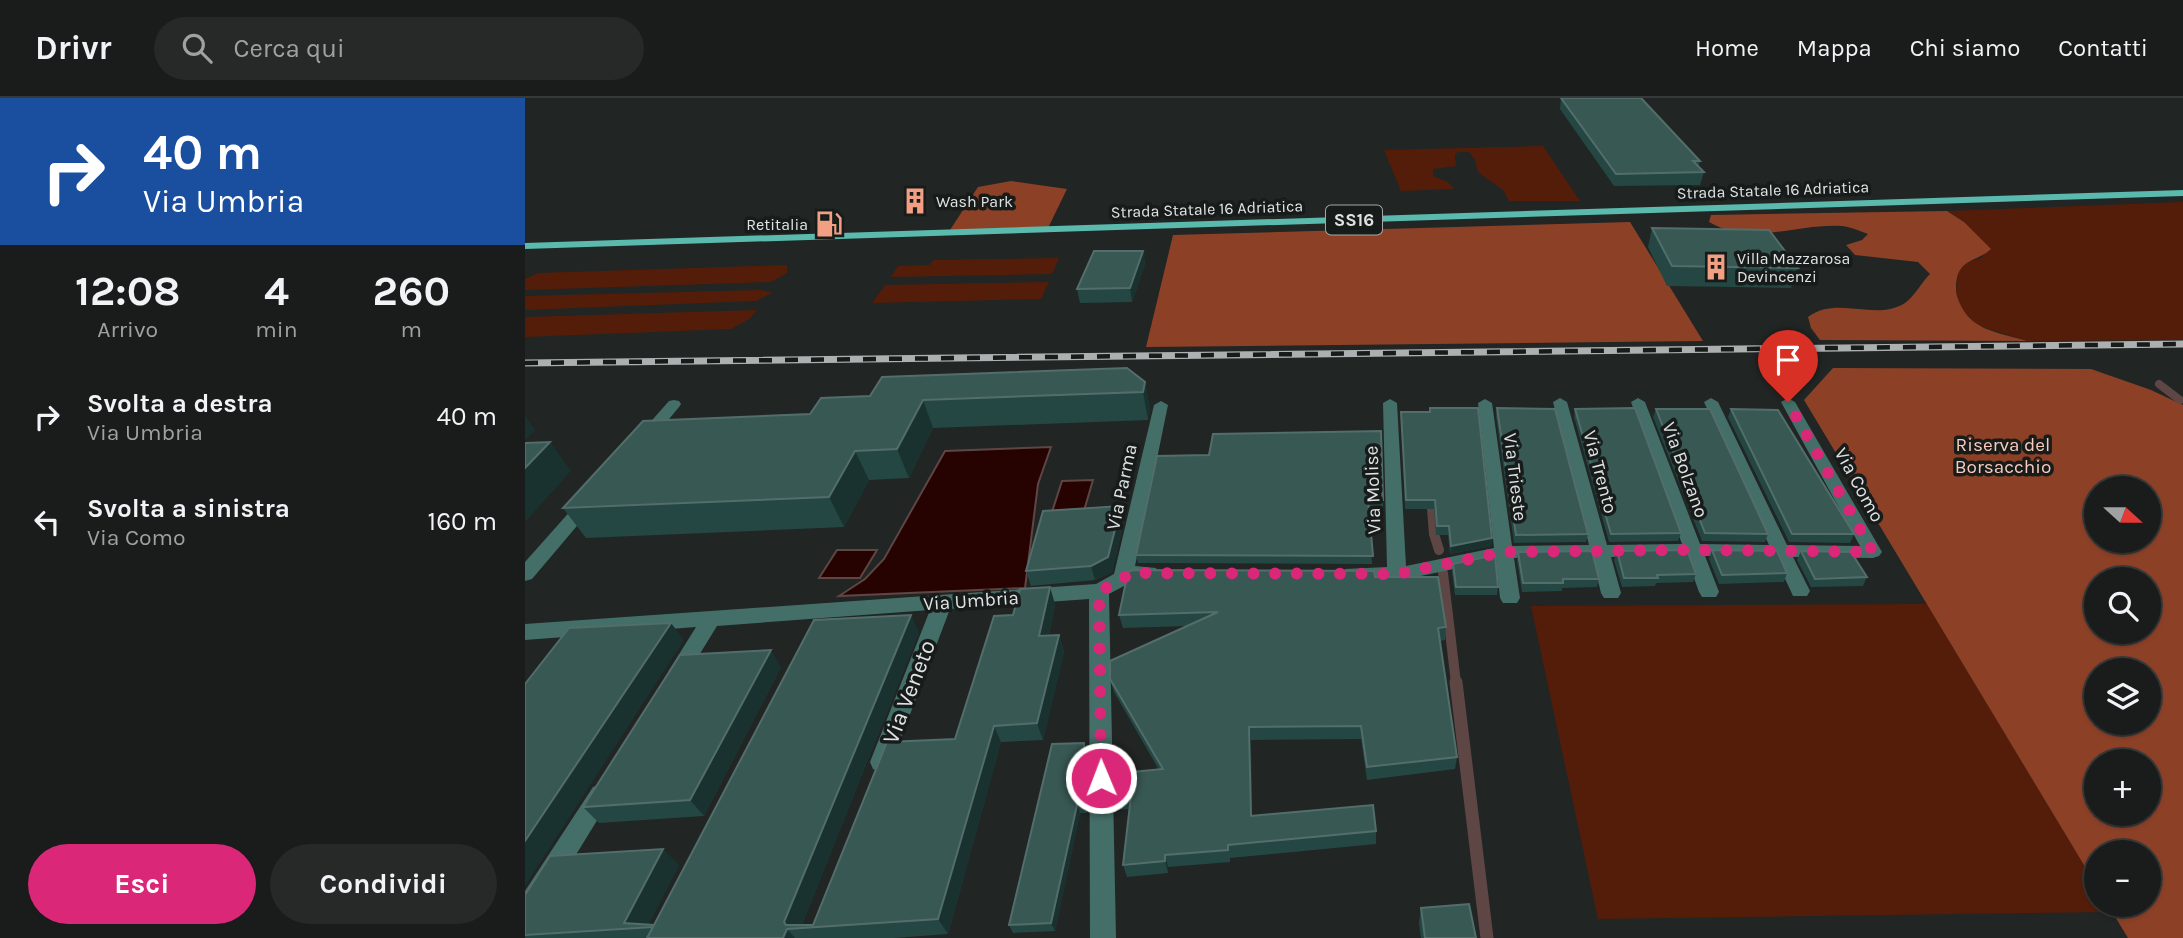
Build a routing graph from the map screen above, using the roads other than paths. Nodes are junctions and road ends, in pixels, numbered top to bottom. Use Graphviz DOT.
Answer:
graph roads {
  1 [pos="2183,193"];
  2 [pos="525,246"];
  3 [pos="1560,402"];
  4 [pos="1638,402"];
  5 [pos="1711,402"];
  6 [pos="1788,402"];
  7 [pos="1390,403"];
  8 [pos="1485,403"];
  9 [pos="674,404"];
  10 [pos="1161,405"];
  11 [pos="630,454"];
  12 [pos="595,495"];
  13 [pos="1692,550"];
  14 [pos="1600,551"];
  15 [pos="1781,551"];
  16 [pos="1504,552"];
  17 [pos="1169,573"];
  18 [pos="1328,574"];
  19 [pos="1397,574"];
  20 [pos="525,575"];
  21 [pos="1123,578"];
  22 [pos="1099,592"];
  23 [pos="1709,592"];
  24 [pos="1800,592"];
  25 [pos="1611,593"];
  26 [pos="1510,598"];
  27 [pos="943,603"];
  28 [pos="823,611"];
  29 [pos="711,619"];
  30 [pos="581,628"];
  31 [pos="525,632"];
  32 [pos="810,635"];
  33 [pos="565,649"];
  34 [pos="667,690"];
  35 [pos="614,772"];
  36 [pos="873,783"];
  37 [pos="525,914"];
  38 [pos="1103,938"];
  1 -- 2 [label="main road, Strada Statale 16 Adriatica / SS16"];
  3 -- 14 [label="street, Via Trento"];
  4 -- 13 [label="street, Via Bolzano"];
  5 -- 15 [label="street"];
  6 -- 15 [label="street, Via Como"];
  7 -- 19 [label="street, Via Molise"];
  8 -- 16 [label="street, Via Trieste"];
  9 -- 11 [label="street"];
  10 -- 21 [label="street, Via Parma"];
  12 -- 20 [label="street"];
  13 -- 14 [label="street"];
  13 -- 15 [label="street"];
  13 -- 23 [label="street, Via Bolzano"];
  14 -- 16 [label="street"];
  14 -- 25 [label="street, Via Trento"];
  15 -- 24 [label="street"];
  16 -- 19 [label="street"];
  16 -- 26 [label="street, Via Trieste"];
  17 -- 21 [label="street, Via Umbria"];
  18 -- 19 [label="street"];
  21 -- 22 [label="street, Via Umbria"];
  22 -- 27 [label="street, Via Umbria"];
  22 -- 38 [label="street"];
  27 -- 28 [label="street, Via Umbria"];
  27 -- 36 [label="street, Via Veneto"];
  28 -- 29 [label="street, Via Umbria"];
  28 -- 32 [label="street"];
  29 -- 30 [label="street, Via Umbria"];
  29 -- 34 [label="street"];
  30 -- 31 [label="street, Via Umbria"];
  30 -- 33 [label="street"];
  35 -- 37 [label="street"];
}
